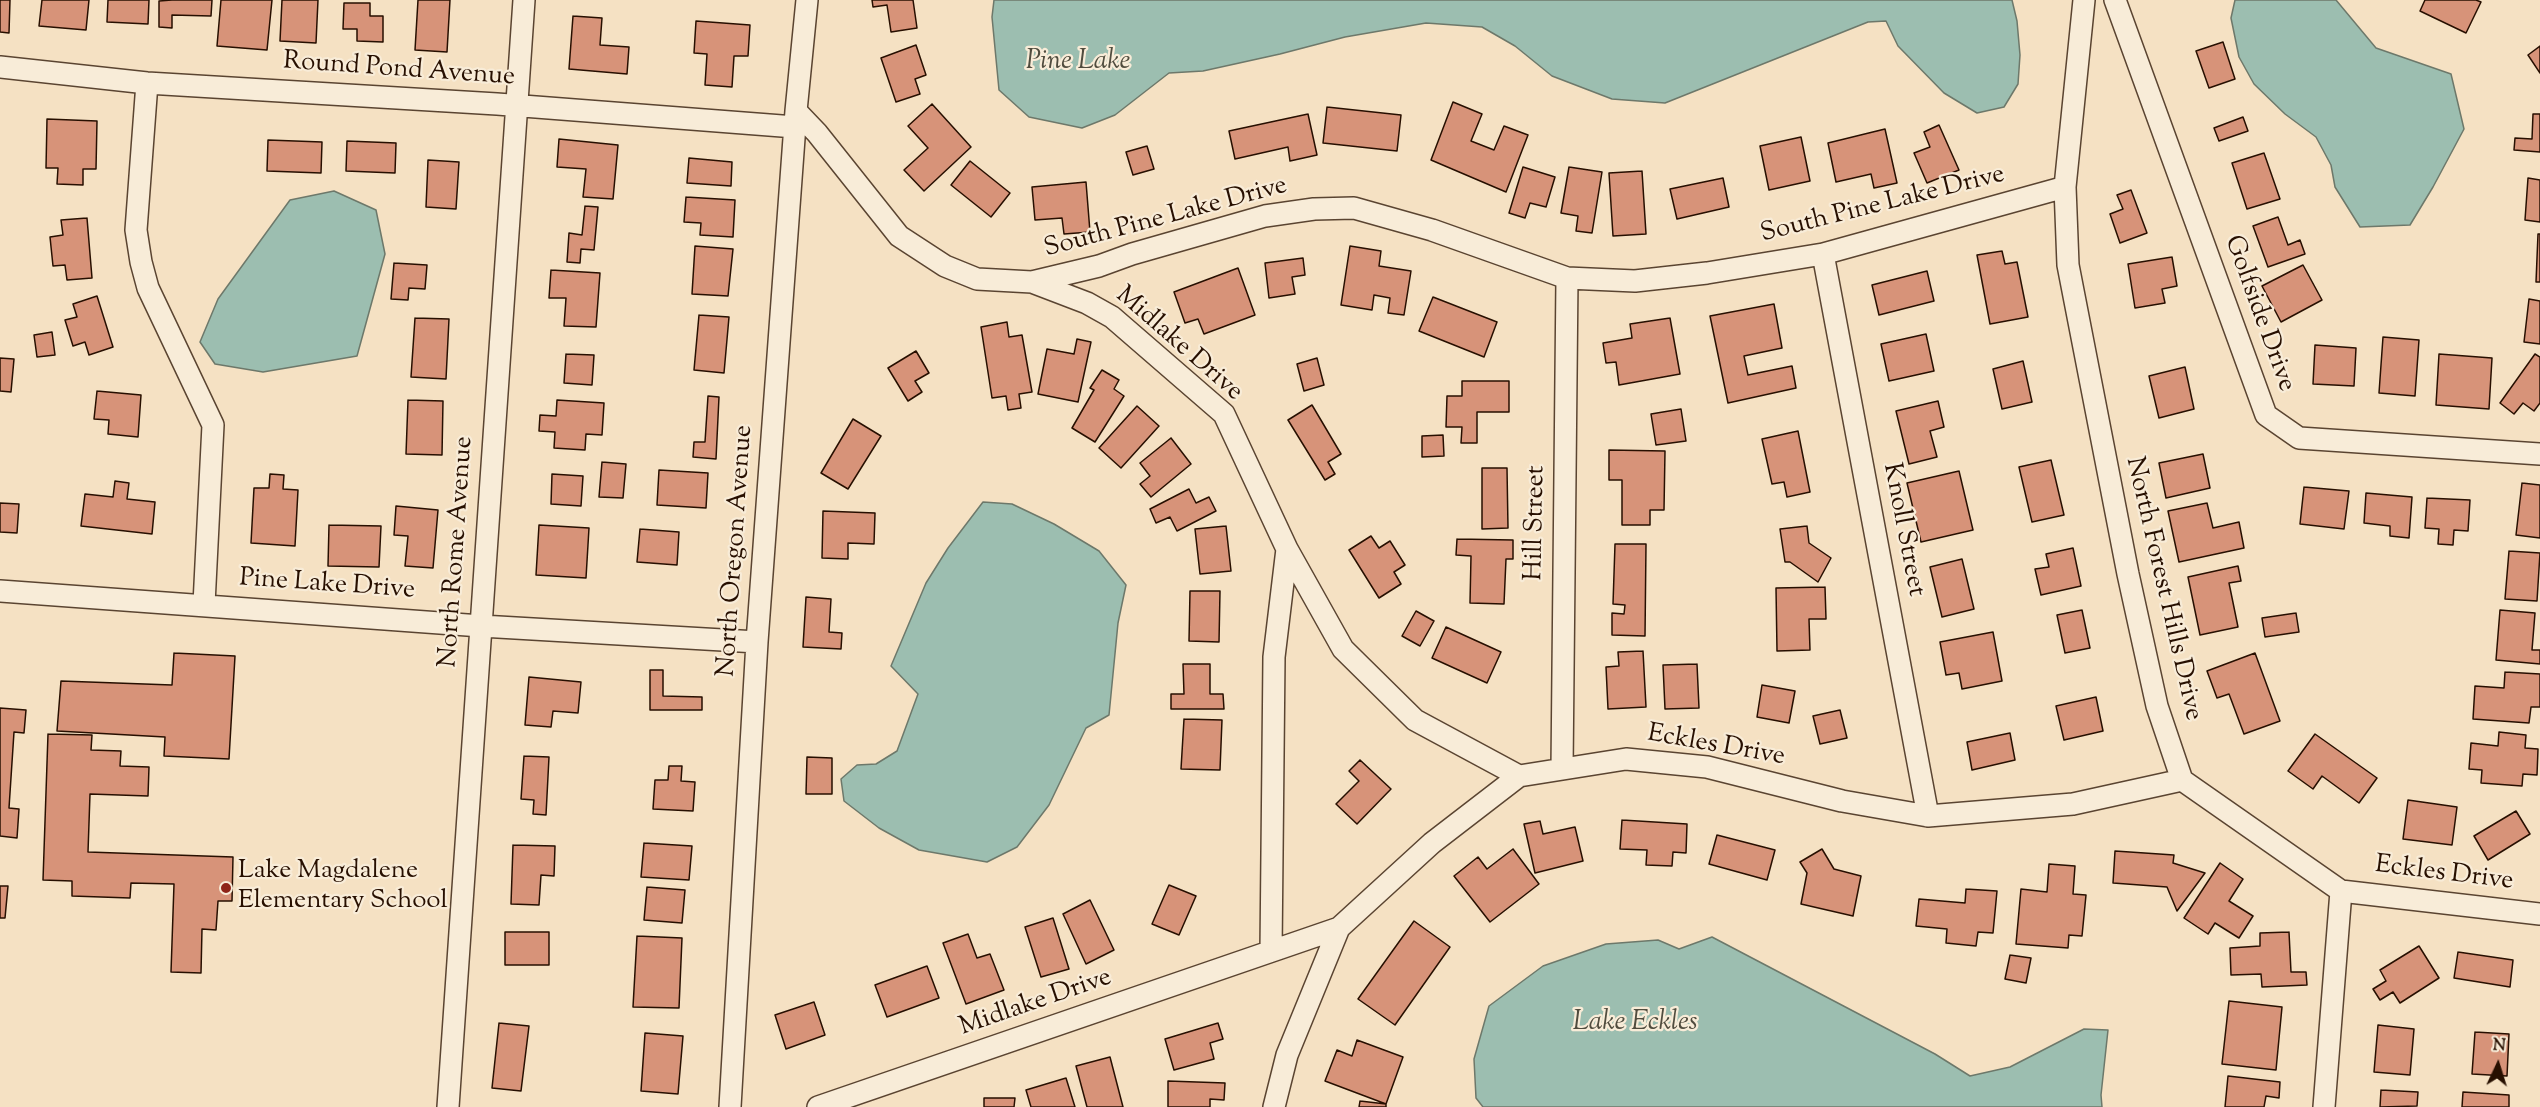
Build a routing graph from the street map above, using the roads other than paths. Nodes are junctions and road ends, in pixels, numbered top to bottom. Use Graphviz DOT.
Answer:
graph roads {
  1 [pos="524,0"];
  2 [pos="807,0"];
  3 [pos="2084,0"];
  4 [pos="2115,0"];
  5 [pos="0,67"];
  6 [pos="147,83"];
  7 [pos="515,106"];
  8 [pos="795,119"];
  9 [pos="2065,187"];
  10 [pos="1823,254"];
  11 [pos="1567,278"];
  12 [pos="1032,282"];
  13 [pos="2540,454"];
  14 [pos="1287,549"];
  15 [pos="0,591"];
  16 [pos="204,604"];
  17 [pos="481,626"];
  18 [pos="757,642"];
  19 [pos="1562,770"];
  20 [pos="1519,776"];
  21 [pos="2182,780"];
  22 [pos="1928,816"];
  23 [pos="2341,891"];
  24 [pos="2540,914"];
  25 [pos="1339,928"];
  26 [pos="1271,951"];
  27 [pos="448,1107"];
  28 [pos="730,1107"];
  29 [pos="818,1107"];
  30 [pos="1274,1107"];
  31 [pos="2324,1107"];
  1 -- 7 [label="street, North Rome Avenue"];
  2 -- 8 [label="street, North Oregon Avenue"];
  3 -- 9 [label="street, North Forest Hills Drive"];
  4 -- 13 [label="street, Golfside Drive"];
  5 -- 6 [label="street, Round Pond Avenue"];
  6 -- 7 [label="street, Round Pond Avenue"];
  6 -- 16 [label="street"];
  7 -- 8 [label="street, Round Pond Avenue"];
  7 -- 17 [label="street, North Rome Avenue"];
  8 -- 12 [label="street, South Pine Lake Drive"];
  8 -- 18 [label="street, North Oregon Avenue"];
  9 -- 10 [label="street, South Pine Lake Drive"];
  9 -- 21 [label="street, North Forest Hills Drive"];
  10 -- 11 [label="street, South Pine Lake Drive"];
  10 -- 22 [label="street, Knoll Street"];
  11 -- 12 [label="street, South Pine Lake Drive"];
  11 -- 19 [label="street, Hill Street"];
  12 -- 14 [label="street, Midlake Drive"];
  14 -- 20 [label="street, Midlake Drive"];
  14 -- 26 [label="street"];
  15 -- 16 [label="street, Pine Lake Drive"];
  16 -- 17 [label="street, Pine Lake Drive"];
  17 -- 18 [label="street, Pine Lake Drive"];
  17 -- 27 [label="street, North Rome Avenue"];
  18 -- 28 [label="street, North Oregon Avenue"];
  19 -- 20 [label="street, Eckles Drive"];
  19 -- 22 [label="street, Eckles Drive"];
  20 -- 25 [label="street, Eckles Drive"];
  21 -- 22 [label="street, Eckles Drive"];
  21 -- 23 [label="street"];
  23 -- 24 [label="street, Eckles Drive"];
  23 -- 31 [label="street"];
  25 -- 26 [label="street, Midlake Drive"];
  25 -- 30 [label="street, Eckles Drive"];
  26 -- 29 [label="street, Midlake Drive"];
}
